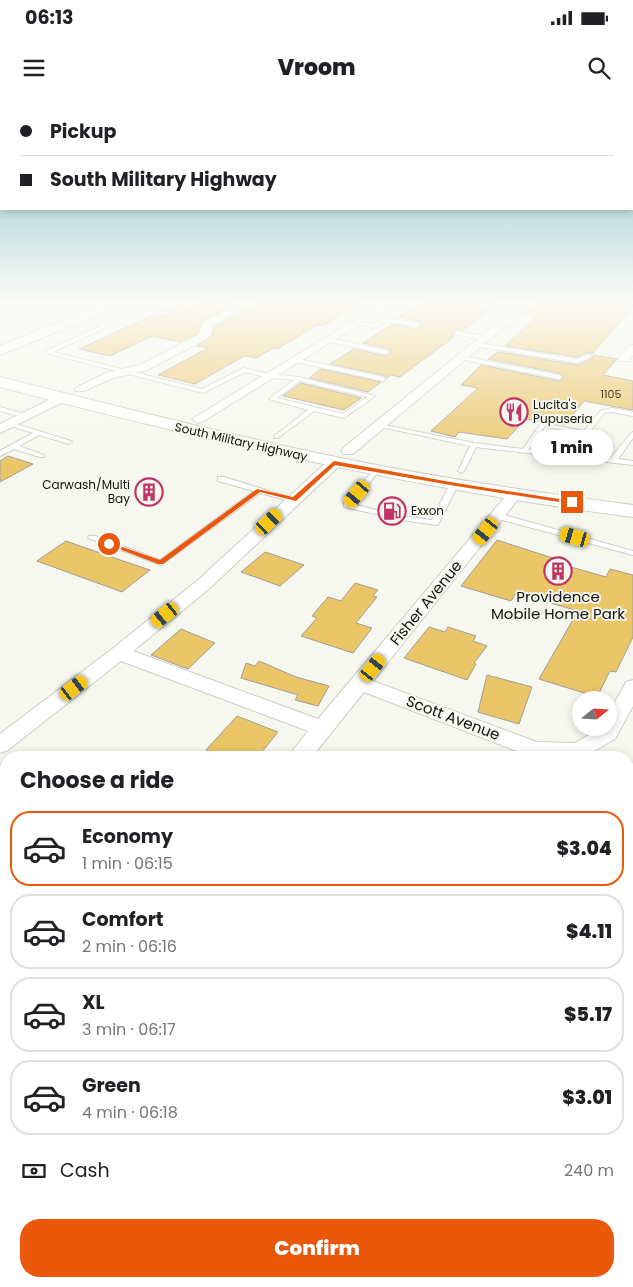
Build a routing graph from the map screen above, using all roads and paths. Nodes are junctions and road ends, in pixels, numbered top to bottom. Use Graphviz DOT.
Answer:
graph roads {
  1 [pos="67,356"];
  2 [pos="165,356"];
  3 [pos="300,356"];
  4 [pos="548,356"];
  5 [pos="589,356"];
  6 [pos="626,356"];
  7 [pos="462,358"];
  8 [pos="624,359"];
  9 [pos="294,360"];
  10 [pos="129,371"];
  11 [pos="269,376"];
  12 [pos="559,377"];
  13 [pos="299,379"];
  14 [pos="383,379"];
  15 [pos="2,381"];
  16 [pos="80,389"];
  17 [pos="62,398"];
  18 [pos="0,409"];
  19 [pos="313,409"];
  20 [pos="633,414"];
  21 [pos="26,416"];
  22 [pos="198,419"];
  23 [pos="5,426"];
  24 [pos="379,426"];
  25 [pos="38,433"];
  26 [pos="585,433"];
  27 [pos="633,434"];
  28 [pos="276,437"];
  29 [pos="69,442"];
  30 [pos="474,445"];
  31 [pos="13,446"];
  32 [pos="348,451"];
  33 [pos="525,451"];
  34 [pos="0,454"];
  35 [pos="42,456"];
  36 [pos="568,456"];
  37 [pos="613,461"];
  38 [pos="334,463"];
  39 [pos="633,464"];
  40 [pos="376,471"];
  41 [pos="458,478"];
  42 [pos="221,479"];
  43 [pos="260,490"];
  44 [pos="516,494"];
  45 [pos="633,495"];
  46 [pos="294,500"];
  47 [pos="633,511"];
  48 [pos="377,512"];
  49 [pos="498,516"];
  50 [pos="401,518"];
  51 [pos="92,538"];
  52 [pos="633,553"];
  53 [pos="119,653"];
  54 [pos="360,684"];
  55 [pos="633,687"];
  56 [pos="322,728"];
  57 [pos="0,745"];
  58 [pos="304,751"];
  1 -- 10 [label="lane"];
  2 -- 10 [label="street"];
  3 -- 9 [label="street"];
  4 -- 5 [label="lane"];
  6 -- 8 [label="street"];
  7 -- 12 [label="lane"];
  7 -- 24 [label="street"];
  9 -- 11 [label="street"];
  9 -- 14 [label="lane"];
  10 -- 11 [label="lane"];
  10 -- 16 [label="street"];
  11 -- 13 [label="lane"];
  11 -- 22 [label="street"];
  13 -- 19 [label="lane"];
  13 -- 19 [label="lane"];
  15 -- 16 [label="main road, South Military Highway"];
  15 -- 17 [label="main road, South Military Highway"];
  16 -- 22 [label="main road, South Military Highway"];
  17 -- 21 [label="street"];
  17 -- 38 [label="main road, South Military Highway"];
  18 -- 21 [label="lane"];
  19 -- 28 [label="lane"];
  20 -- 26 [label="lane"];
  21 -- 23 [label="street"];
  22 -- 28 [label="main road, South Military Highway"];
  23 -- 25 [label="lane"];
  24 -- 30 [label="lane"];
  24 -- 32 [label="street"];
  25 -- 29 [label="lane"];
  25 -- 31 [label="lane"];
  26 -- 33 [label="lane"];
  26 -- 36 [label="lane"];
  27 -- 37 [label="lane"];
  28 -- 32 [label="main road, South Military Highway"];
  30 -- 33 [label="lane"];
  30 -- 41 [label="lane"];
  31 -- 34 [label="lane"];
  31 -- 35 [label="lane"];
  32 -- 41 [label="main road, South Military Highway"];
  33 -- 36 [label="lane"];
  36 -- 37 [label="lane"];
  37 -- 39 [label="lane"];
  38 -- 40 [label="main road, South Military Highway"];
  38 -- 46 [label="street"];
  40 -- 41 [label="main road, South Military Highway"];
  40 -- 48 [label="lane"];
  41 -- 44 [label="main road, South Military Highway"];
  41 -- 45 [label="main road, South Military Highway"];
  41 -- 50 [label="lane"];
  42 -- 43 [label="lane"];
  43 -- 46 [label="lane"];
  43 -- 51 [label="lane"];
  44 -- 47 [label="main road, South Military Highway"];
  44 -- 49 [label="street, Fisher Avenue"];
  46 -- 53 [label="street"];
  49 -- 52 [label="lane"];
  49 -- 54 [label="street, Fisher Avenue"];
  53 -- 56 [label="street"];
  53 -- 57 [label="street"];
  54 -- 55 [label="street, Scott Avenue"];
  54 -- 56 [label="street, Fisher Avenue"];
  56 -- 58 [label="street, Fisher Avenue"];
}
